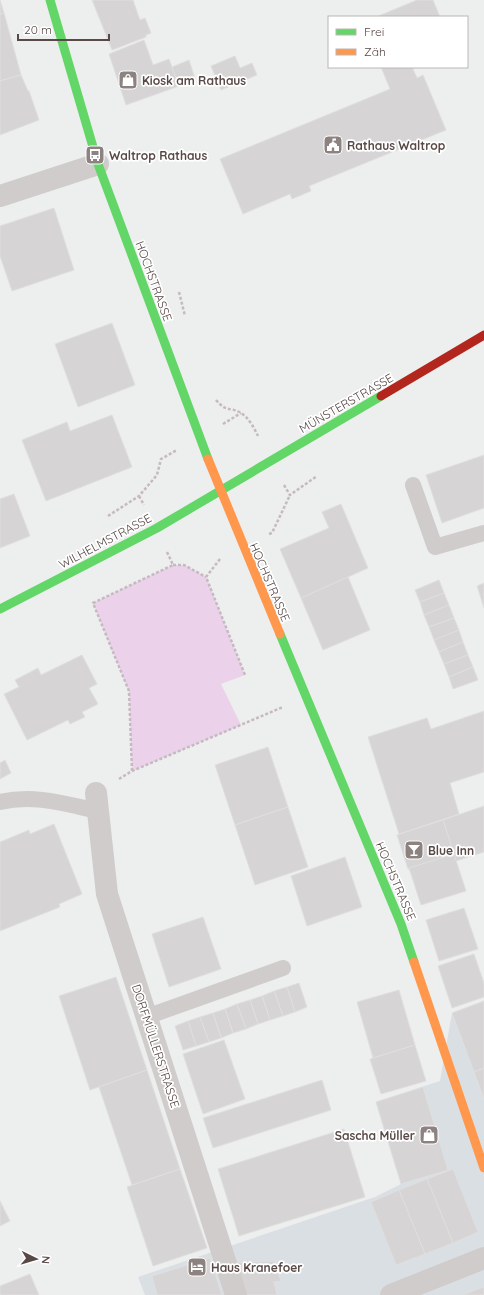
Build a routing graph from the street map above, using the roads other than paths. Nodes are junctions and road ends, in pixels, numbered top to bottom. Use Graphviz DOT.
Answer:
graph roads {
  1 [pos="50,0"];
  2 [pos="98,164"];
  3 [pos="0,196"];
  4 [pos="484,335"];
  5 [pos="414,485"];
  6 [pos="220,491"];
  7 [pos="484,533"];
  8 [pos="0,609"];
  9 [pos="0,802"];
  10 [pos="97,802"];
  11 [pos="284,968"];
  12 [pos="146,1018"];
  13 [pos="484,1168"];
  14 [pos="484,1258"];
  15 [pos="236,1295"];
  16 [pos="391,1295"];
  1 -- 2 [label="street, HOCHSTRASSE"];
  2 -- 3 [label="street"];
  2 -- 6 [label="street, HOCHSTRASSE"];
  4 -- 6 [label="street, MÜNSTERSTRASSE"];
  5 -- 7 [label="lane"];
  6 -- 8 [label="street, WILHELMSTRASSE"];
  6 -- 13 [label="street, HOCHSTRASSE"];
  9 -- 10 [label="lane"];
  10 -- 12 [label="street, DORFMÜLLERSTRASSE"];
  11 -- 12 [label="lane"];
  12 -- 15 [label="street, DORFMÜLLERSTRASSE"];
  14 -- 16 [label="street"];
}
